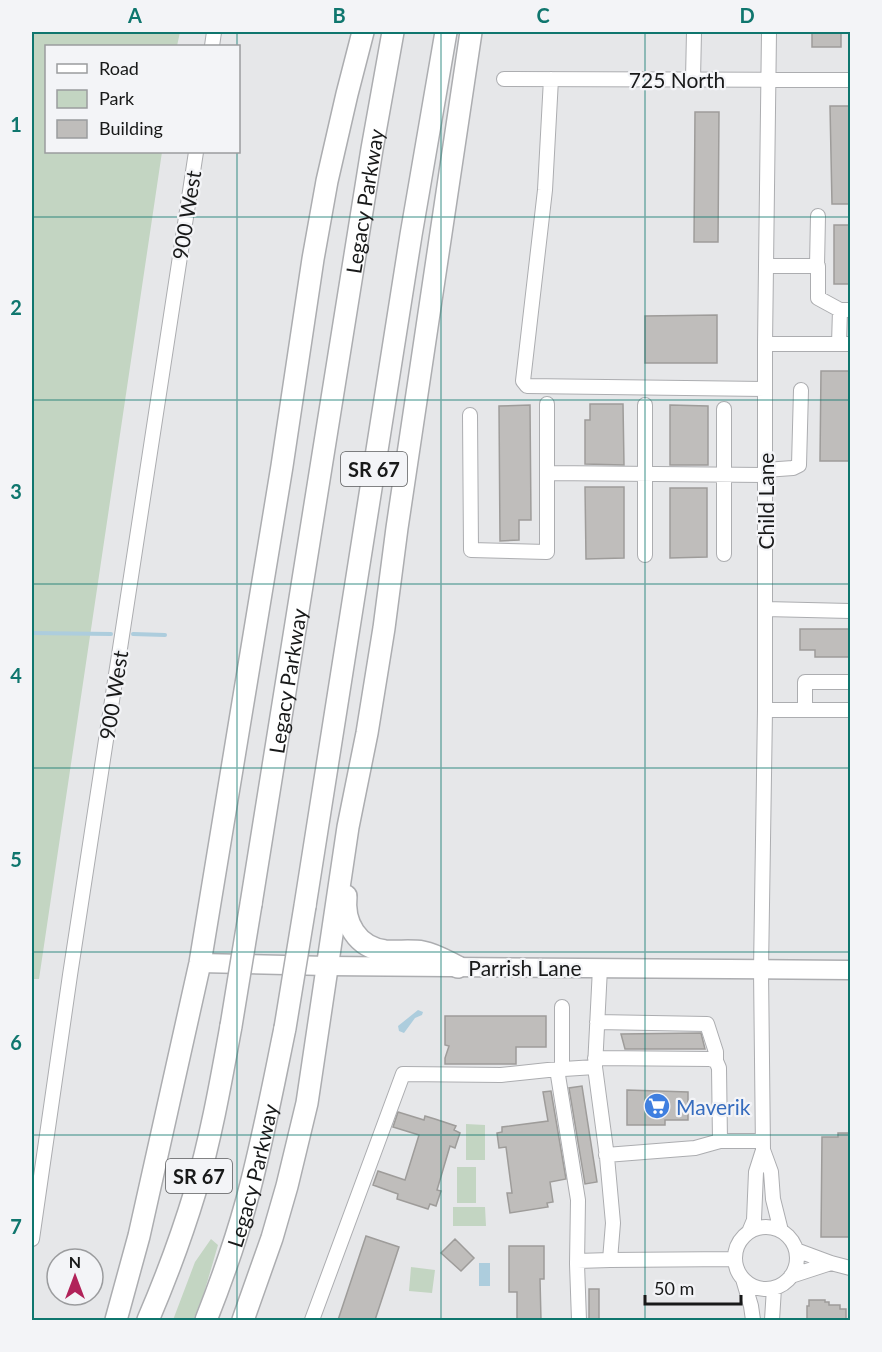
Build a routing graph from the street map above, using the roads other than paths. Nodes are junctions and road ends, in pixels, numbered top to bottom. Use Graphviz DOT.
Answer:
graph roads {
  1 [pos="363,32"];
  2 [pos="393,32"];
  3 [pos="446,32"];
  4 [pos="471,32"];
  5 [pos="694,32"];
  6 [pos="769,32"];
  7 [pos="504,79"];
  8 [pos="551,79"];
  9 [pos="693,79"];
  10 [pos="769,80"];
  11 [pos="850,80"];
  12 [pos="196,153"];
  13 [pos="818,216"];
  14 [pos="766,266"];
  15 [pos="817,266"];
  16 [pos="845,310"];
  17 [pos="765,344"];
  18 [pos="845,344"];
  19 [pos="765,389"];
  20 [pos="801,390"];
  21 [pos="548,404"];
  22 [pos="645,405"];
  23 [pos="724,409"];
  24 [pos="470,415"];
  25 [pos="765,472"];
  26 [pos="547,473"];
  27 [pos="645,474"];
  28 [pos="724,475"];
  29 [pos="724,554"];
  30 [pos="645,555"];
  31 [pos="765,609"];
  32 [pos="850,611"];
  33 [pos="850,682"];
  34 [pos="765,710"];
  35 [pos="805,710"];
  36 [pos="850,710"];
  37 [pos="367,733"];
  38 [pos="335,915"];
  39 [pos="200,963"];
  40 [pos="327,966"];
  41 [pos="404,967"];
  42 [pos="458,967"];
  43 [pos="600,968"];
  44 [pos="761,970"];
  45 [pos="850,970"];
  46 [pos="562,1007"];
  47 [pos="597,1022"];
  48 [pos="716,1061"];
  49 [pos="595,1062"];
  50 [pos="560,1069"];
  51 [pos="720,1141"];
  52 [pos="763,1146"];
  53 [pos="606,1155"];
  54 [pos="781,1231"];
  55 [pos="749,1232"];
  56 [pos="32,1239"];
  57 [pos="796,1250"];
  58 [pos="735,1259"];
  59 [pos="610,1260"];
  60 [pos="577,1261"];
  61 [pos="831,1263"];
  62 [pos="850,1268"];
  63 [pos="791,1276"];
  64 [pos="744,1279"];
  65 [pos="774,1288"];
  66 [pos="116,1320"];
  67 [pos="148,1320"];
  68 [pos="206,1320"];
  69 [pos="243,1320"];
  70 [pos="312,1320"];
  71 [pos="579,1320"];
  72 [pos="753,1320"];
  73 [pos="772,1320"];
  1 -- 39 [label="highway"];
  2 -- 67 [label="highway, Legacy Parkway / SR 67, bridge"];
  3 -- 68 [label="highway, Legacy Parkway / SR 67, bridge"];
  4 -- 37 [label="highway"];
  5 -- 9 [label="street"];
  6 -- 10 [label="street, Child Lane"];
  7 -- 8 [label="street, 725 North"];
  8 -- 9 [label="street, 725 North"];
  8 -- 19 [label="street"];
  9 -- 10 [label="street, 725 North"];
  10 -- 11 [label="street, 725 North"];
  10 -- 14 [label="street, Child Lane"];
  12 -- 56 [label="street, 900 West"];
  13 -- 15 [label="street"];
  14 -- 15 [label="street"];
  14 -- 17 [label="street, Child Lane"];
  15 -- 16 [label="street"];
  16 -- 18 [label="street"];
  17 -- 18 [label="street"];
  17 -- 19 [label="street, Child Lane"];
  19 -- 25 [label="street, Child Lane"];
  20 -- 25 [label="street"];
  21 -- 26 [label="street"];
  22 -- 27 [label="street"];
  23 -- 28 [label="street"];
  24 -- 26 [label="street"];
  25 -- 28 [label="street"];
  25 -- 31 [label="street, Child Lane"];
  26 -- 27 [label="street"];
  27 -- 28 [label="street"];
  27 -- 30 [label="street"];
  28 -- 29 [label="street"];
  31 -- 32 [label="street"];
  31 -- 34 [label="street, Child Lane"];
  33 -- 35 [label="street"];
  34 -- 35 [label="street"];
  34 -- 44 [label="street, Child Lane"];
  35 -- 36 [label="street"];
  37 -- 38 [label="highway"];
  37 -- 42 [label="highway"];
  38 -- 40 [label="highway"];
  38 -- 41 [label="highway"];
  39 -- 40 [label="main road, Parrish Lane"];
  39 -- 66 [label="highway"];
  40 -- 41 [label="main road, Parrish Lane"];
  40 -- 69 [label="highway"];
  41 -- 42 [label="main road, Parrish Lane"];
  42 -- 43 [label="main road, Parrish Lane"];
  43 -- 44 [label="main road, Parrish Lane"];
  43 -- 47 [label="street"];
  44 -- 45 [label="main road, Parrish Lane"];
  44 -- 52 [label="street, Child Lane"];
  46 -- 50 [label="street"];
  47 -- 48 [label="street"];
  47 -- 49 [label="street"];
  48 -- 49 [label="street"];
  48 -- 51 [label="street"];
  49 -- 50 [label="street"];
  49 -- 53 [label="street"];
  50 -- 60 [label="street"];
  50 -- 70 [label="street"];
  51 -- 52 [label="street"];
  51 -- 53 [label="street"];
  52 -- 54 [label="street"];
  52 -- 55 [label="street"];
  53 -- 59 [label="street"];
  54 -- 55 [label="street"];
  54 -- 57 [label="street"];
  55 -- 58 [label="street"];
  57 -- 61 [label="street"];
  57 -- 63 [label="street"];
  58 -- 59 [label="street"];
  58 -- 64 [label="street"];
  59 -- 60 [label="street"];
  60 -- 71 [label="street"];
  61 -- 62 [label="street"];
  61 -- 63 [label="street"];
  63 -- 65 [label="street"];
  64 -- 65 [label="street"];
  64 -- 72 [label="street"];
  65 -- 73 [label="street"];
}
